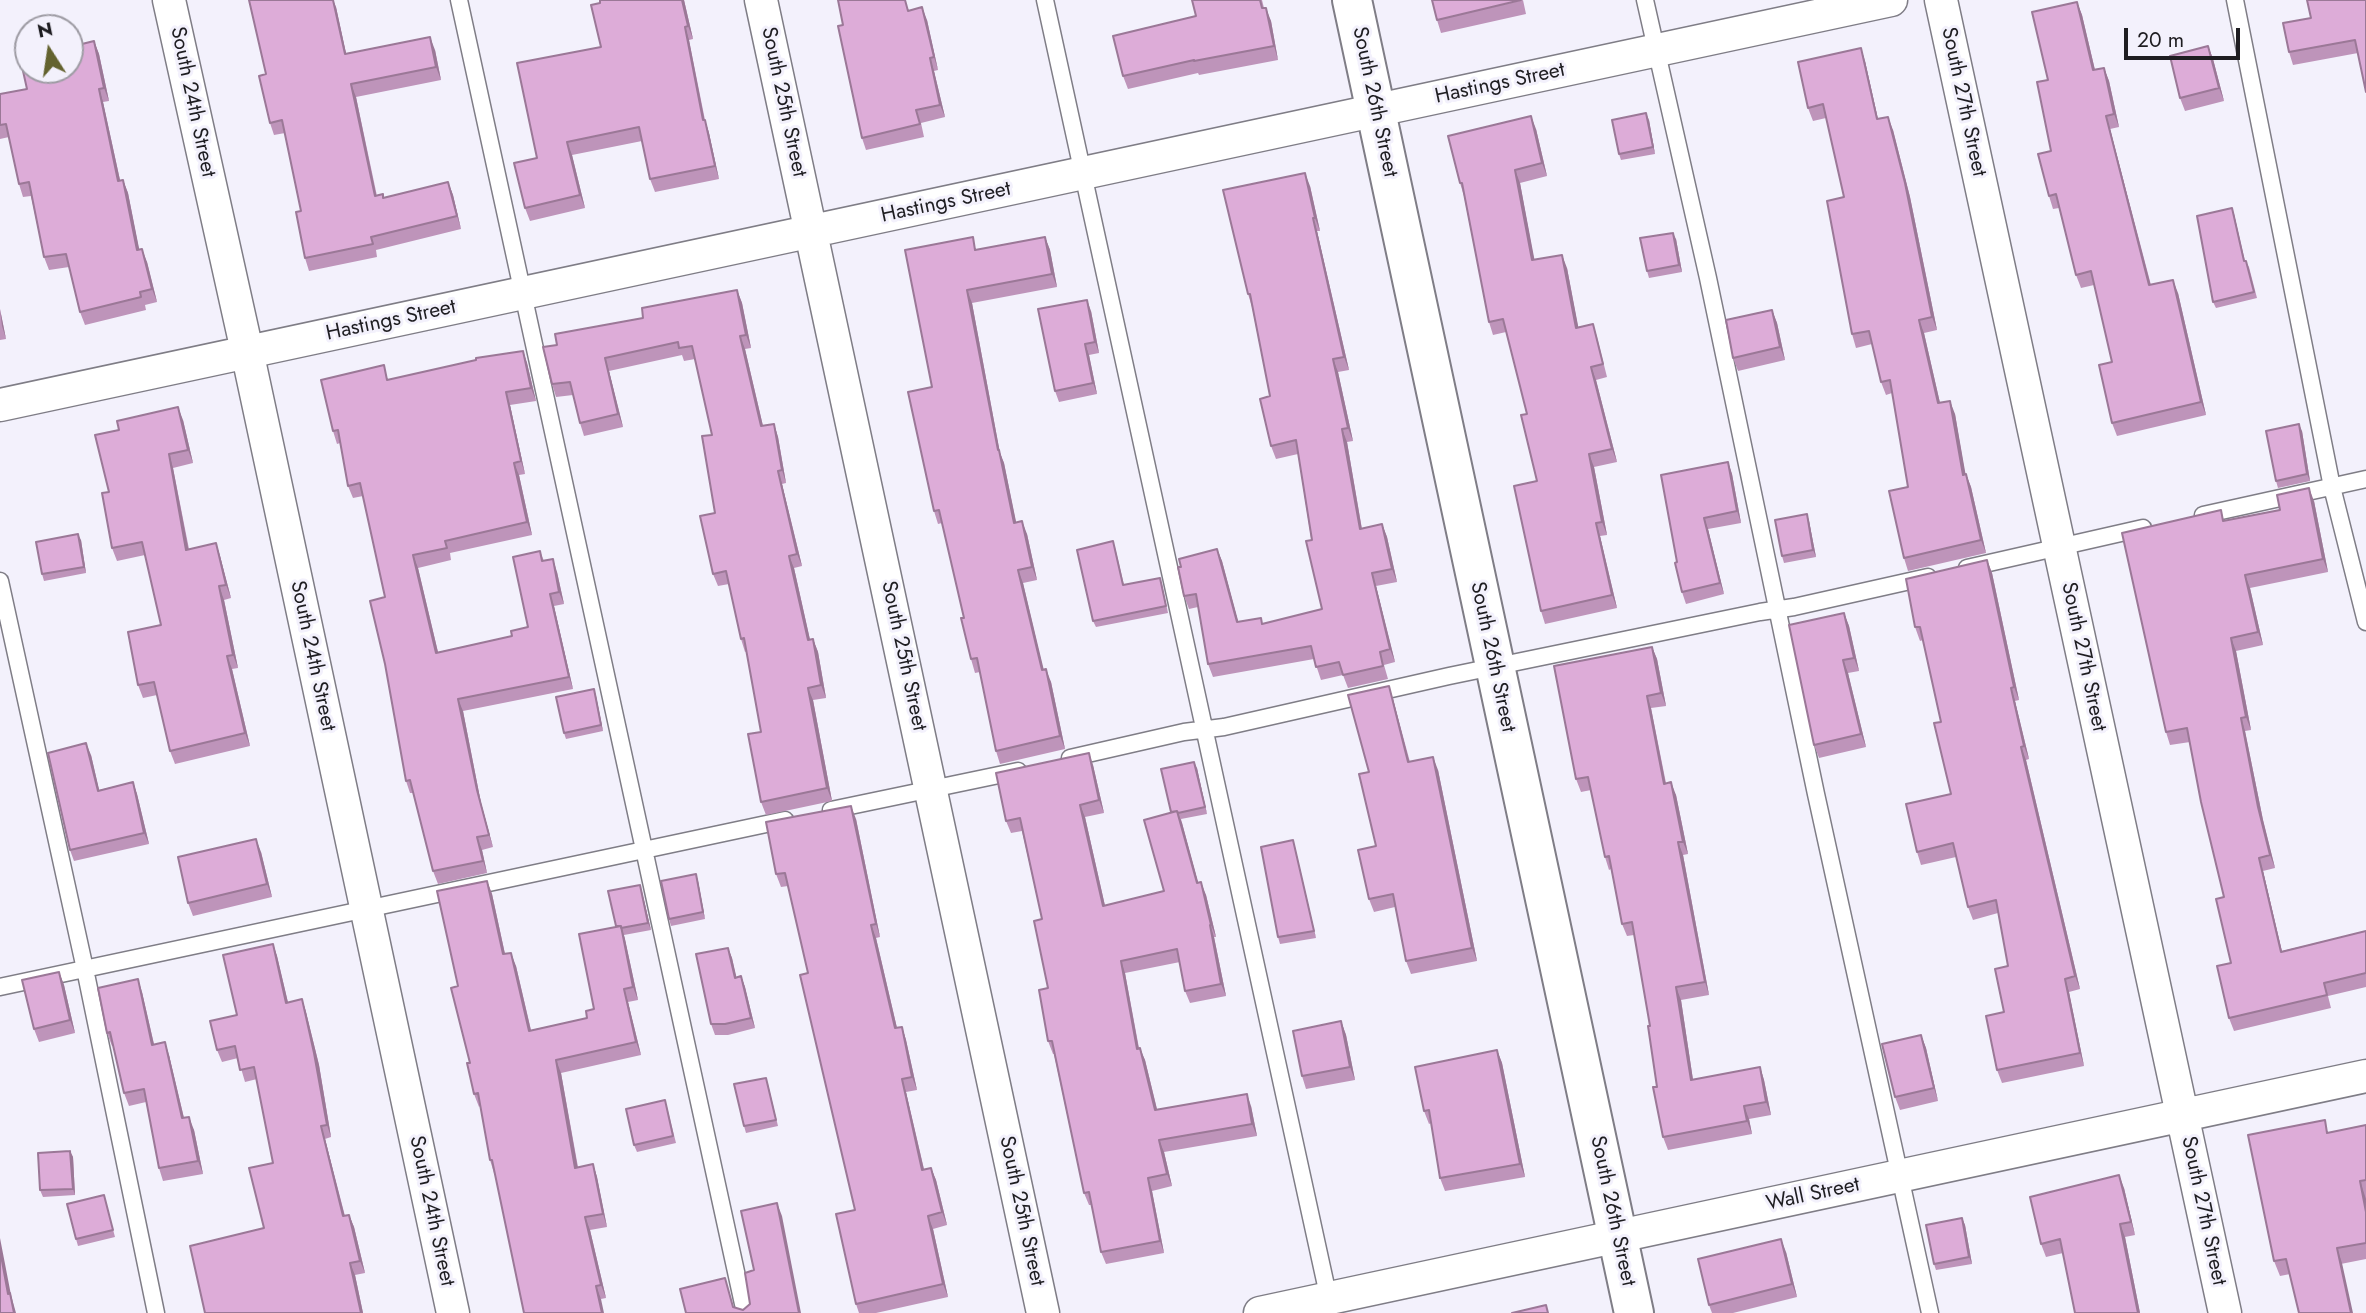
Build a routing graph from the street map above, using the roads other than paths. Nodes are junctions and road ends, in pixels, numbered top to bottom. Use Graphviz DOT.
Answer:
graph roads {
  1 [pos="169,0"];
  2 [pos="459,0"];
  3 [pos="761,0"];
  4 [pos="1045,0"];
  5 [pos="1352,0"];
  6 [pos="1645,0"];
  7 [pos="1891,0"];
  8 [pos="1941,0"];
  9 [pos="2235,0"];
  10 [pos="1656,51"];
  11 [pos="1376,111"];
  12 [pos="1083,173"];
  13 [pos="810,232"];
  14 [pos="523,293"];
  15 [pos="247,351"];
  16 [pos="0,405"];
  17 [pos="2366,479"];
  18 [pos="2332,486"];
  19 [pos="2182,520"];
  20 [pos="2155,526"];
  21 [pos="2059,547"];
  22 [pos="0,581"];
  23 [pos="1778,610"];
  24 [pos="2366,622"];
  25 [pos="1494,667"];
  26 [pos="1204,730"];
  27 [pos="932,789"];
  28 [pos="644,850"];
  29 [pos="366,910"];
  30 [pos="85,970"];
  31 [pos="0,987"];
  32 [pos="2366,1076"];
  33 [pos="2182,1114"];
  34 [pos="1901,1175"];
  35 [pos="1618,1238"];
  36 [pos="1330,1306"];
  37 [pos="156,1313"];
  38 [pos="453,1313"];
  39 [pos="745,1313"];
  40 [pos="1043,1313"];
  41 [pos="1260,1313"];
  42 [pos="1634,1313"];
  43 [pos="1930,1313"];
  44 [pos="2225,1313"];
  1 -- 15 [label="street, South 24th Street"];
  2 -- 14 [label="lane"];
  3 -- 13 [label="street, South 25th Street"];
  4 -- 12 [label="lane"];
  5 -- 11 [label="street, South 26th Street"];
  6 -- 10 [label="lane"];
  7 -- 10 [label="street, Hastings Street"];
  8 -- 21 [label="street, South 27th Street"];
  9 -- 18 [label="lane"];
  10 -- 11 [label="street, Hastings Street"];
  10 -- 23 [label="lane"];
  11 -- 12 [label="street, Hastings Street"];
  11 -- 25 [label="street, South 26th Street"];
  12 -- 13 [label="street, Hastings Street"];
  12 -- 26 [label="lane"];
  13 -- 14 [label="street, Hastings Street"];
  13 -- 27 [label="street, South 25th Street"];
  14 -- 15 [label="street, Hastings Street"];
  14 -- 28 [label="lane"];
  15 -- 16 [label="street, Hastings Street"];
  15 -- 29 [label="street, South 24th Street"];
  17 -- 18 [label="lane"];
  18 -- 19 [label="lane"];
  18 -- 24 [label="lane"];
  20 -- 21 [label="lane"];
  21 -- 23 [label="lane"];
  21 -- 33 [label="street, South 27th Street"];
  22 -- 30 [label="lane"];
  23 -- 25 [label="lane"];
  23 -- 34 [label="lane"];
  25 -- 26 [label="lane"];
  25 -- 35 [label="street, South 26th Street"];
  26 -- 27 [label="lane"];
  26 -- 36 [label="lane"];
  27 -- 28 [label="lane"];
  27 -- 40 [label="street, South 25th Street"];
  28 -- 29 [label="lane"];
  28 -- 39 [label="lane"];
  29 -- 30 [label="lane"];
  29 -- 38 [label="street, South 24th Street"];
  30 -- 31 [label="lane"];
  30 -- 37 [label="lane"];
  32 -- 33 [label="street, Wall Street"];
  33 -- 34 [label="street, Wall Street"];
  33 -- 44 [label="street, South 27th Street"];
  34 -- 35 [label="street, Wall Street"];
  34 -- 43 [label="lane"];
  35 -- 36 [label="street, Wall Street"];
  35 -- 42 [label="street, South 26th Street"];
  36 -- 41 [label="street, Wall Street"];
}
